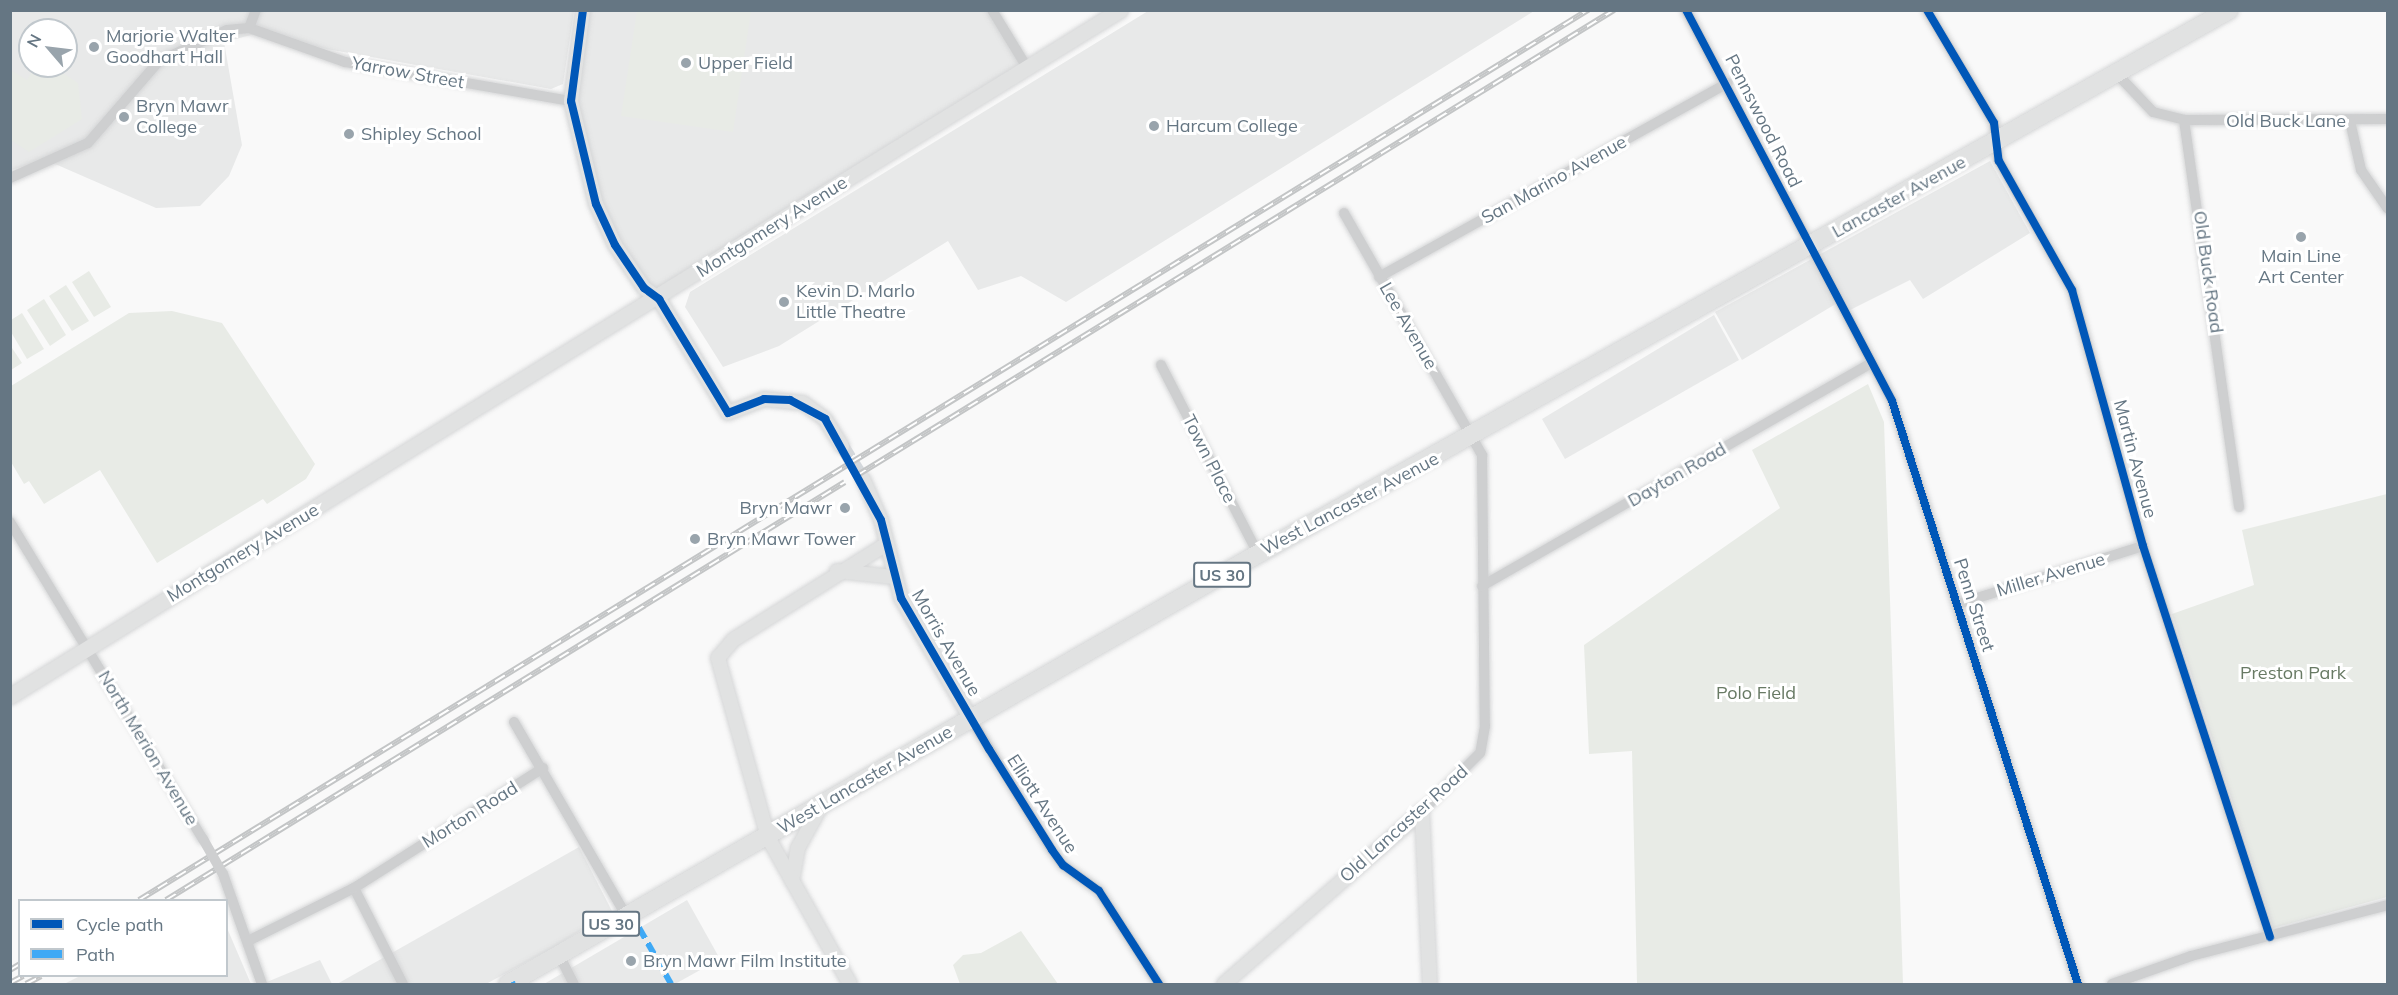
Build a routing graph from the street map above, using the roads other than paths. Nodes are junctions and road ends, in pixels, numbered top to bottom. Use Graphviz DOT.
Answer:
graph roads {
  1 [pos="256,10"];
  2 [pos="583,10"];
  3 [pos="992,10"];
  4 [pos="1120,10"];
  5 [pos="1686,10"];
  6 [pos="1927,10"];
  7 [pos="2229,10"];
  8 [pos="249,28"];
  9 [pos="1026,66"];
  10 [pos="2118,75"];
  11 [pos="1728,83"];
  12 [pos="571,101"];
  13 [pos="2388,119"];
  14 [pos="2184,120"];
  15 [pos="2350,121"];
  16 [pos="1995,144"];
  17 [pos="10,178"];
  18 [pos="2388,209"];
  19 [pos="1344,213"];
  20 [pos="1809,247"];
  21 [pos="1379,277"];
  22 [pos="659,299"];
  23 [pos="1872,363"];
  24 [pos="1161,365"];
  25 [pos="1475,437"];
  26 [pos="842,446"];
  27 [pos="863,480"];
  28 [pos="2239,507"];
  29 [pos="10,522"];
  30 [pos="885,545"];
  31 [pos="2144,546"];
  32 [pos="1258,554"];
  33 [pos="837,571"];
  34 [pos="894,577"];
  35 [pos="1482,586"];
  36 [pos="1958,604"];
  37 [pos="87,649"];
  38 [pos="10,696"];
  39 [pos="971,719"];
  40 [pos="514,722"];
  41 [pos="543,768"];
  42 [pos="821,806"];
  43 [pos="1422,811"];
  44 [pos="768,837"];
  45 [pos="792,881"];
  46 [pos="354,888"];
  47 [pos="2388,905"];
  48 [pos="626,915"];
  49 [pos="2270,937"];
  50 [pos="248,941"];
  51 [pos="559,955"];
  52 [pos="262,984"];
  53 [pos="403,984"];
  54 [pos="508,984"];
  55 [pos="574,984"];
  56 [pos="850,984"];
  57 [pos="1159,984"];
  58 [pos="1224,984"];
  59 [pos="1430,984"];
  60 [pos="2078,984"];
  61 [pos="2112,984"];
  1 -- 8 [label="street"];
  2 -- 12 [label="street"];
  3 -- 9 [label="street"];
  4 -- 9 [label="main road, Montgomery Avenue"];
  5 -- 11 [label="street, Pennswood Road"];
  6 -- 16 [label="street, Martin Avenue"];
  7 -- 10 [label="highway, Lancaster Avenue / US 30"];
  8 -- 12 [label="street, Yarrow Street"];
  8 -- 17 [label="street"];
  9 -- 22 [label="main road, Montgomery Avenue"];
  10 -- 14 [label="street"];
  10 -- 16 [label="highway, Lancaster Avenue / US 30"];
  11 -- 20 [label="street, Pennswood Road"];
  11 -- 21 [label="street, San Marino Avenue"];
  12 -- 22 [label="street"];
  13 -- 15 [label="street, Old Buck Lane"];
  14 -- 15 [label="street, Old Buck Lane"];
  14 -- 28 [label="street, Old Buck Road"];
  15 -- 18 [label="street"];
  16 -- 20 [label="highway, Lancaster Avenue / US 30"];
  16 -- 31 [label="street, Martin Avenue"];
  19 -- 21 [label="street, Lee Avenue"];
  20 -- 23 [label="street, Penn Street"];
  20 -- 25 [label="highway, Lancaster Avenue / US 30"];
  21 -- 25 [label="street, Lee Avenue"];
  22 -- 26 [label="street"];
  22 -- 37 [label="main road, Montgomery Avenue"];
  23 -- 35 [label="street, Dayton Road"];
  23 -- 36 [label="street, Penn Street"];
  24 -- 32 [label="street, Town Place"];
  25 -- 32 [label="highway, West Lancaster Avenue / US 30"];
  25 -- 35 [label="street, Old Lancaster Road"];
  27 -- 30 [label="street, Morris Avenue"];
  29 -- 37 [label="street, North Merion Avenue"];
  30 -- 33 [label="street"];
  30 -- 34 [label="street, Morris Avenue"];
  31 -- 36 [label="street, Miller Avenue"];
  31 -- 49 [label="street, Martin Avenue"];
  32 -- 39 [label="highway, West Lancaster Avenue / US 30"];
  33 -- 34 [label="street"];
  33 -- 44 [label="street"];
  34 -- 39 [label="street, Morris Avenue"];
  35 -- 43 [label="street, Old Lancaster Road"];
  36 -- 60 [label="street, Penn Street"];
  37 -- 38 [label="main road, Montgomery Avenue"];
  37 -- 50 [label="street, North Merion Avenue, bridge"];
  39 -- 42 [label="highway, West Lancaster Avenue / US 30"];
  39 -- 57 [label="street, Elliott Avenue"];
  40 -- 41 [label="street"];
  41 -- 46 [label="street, Morton Road"];
  41 -- 48 [label="street"];
  42 -- 44 [label="highway, West Lancaster Avenue / US 30"];
  42 -- 45 [label="street"];
  43 -- 58 [label="street, Old Lancaster Road"];
  43 -- 59 [label="street"];
  44 -- 45 [label="street"];
  44 -- 48 [label="highway, West Lancaster Avenue / US 30"];
  45 -- 56 [label="street"];
  46 -- 50 [label="street, Morton Road"];
  46 -- 53 [label="street"];
  47 -- 49 [label="street"];
  48 -- 51 [label="highway, West Lancaster Avenue / US 30"];
  49 -- 61 [label="street"];
  50 -- 52 [label="street, North Merion Avenue"];
  51 -- 54 [label="highway, West Lancaster Avenue / US 30"];
  51 -- 55 [label="street"];
}
